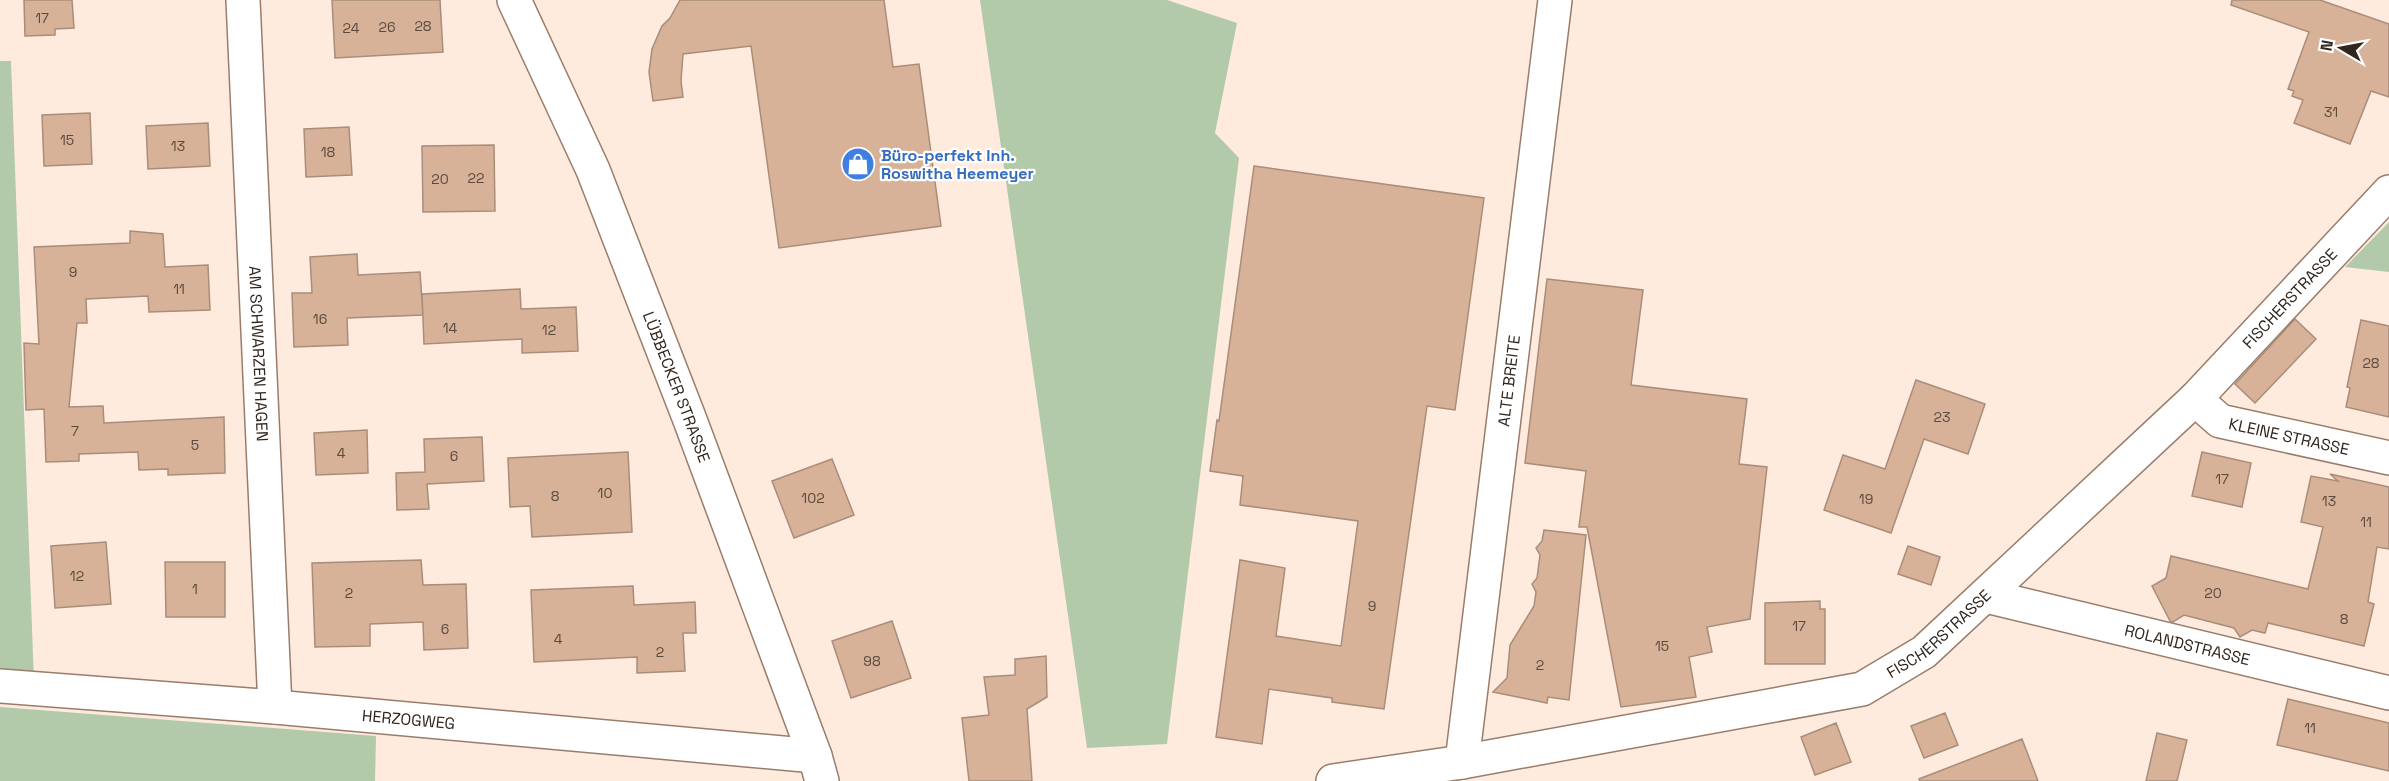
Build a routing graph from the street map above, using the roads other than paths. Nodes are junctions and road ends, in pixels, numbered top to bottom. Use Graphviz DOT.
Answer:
graph roads {
  1 [pos="243,0"];
  2 [pos="514,0"];
  3 [pos="1555,0"];
  4 [pos="2389,192"];
  5 [pos="2195,399"];
  6 [pos="2389,459"];
  7 [pos="1986,596"];
  8 [pos="0,686"];
  9 [pos="2389,693"];
  10 [pos="275,707"];
  11 [pos="1462,762"];
  12 [pos="818,768"];
  13 [pos="1333,781"];
  1 -- 10 [label="street, AM SCHWARZEN HAGEN"];
  2 -- 12 [label="street, LÜBBECKER STRASSE"];
  3 -- 11 [label="street, ALTE BREITE"];
  4 -- 5 [label="street, FISCHERSTRASSE"];
  5 -- 6 [label="street, KLEINE STRASSE"];
  5 -- 7 [label="street, FISCHERSTRASSE"];
  7 -- 9 [label="street, ROLANDSTRASSE"];
  7 -- 11 [label="street, FISCHERSTRASSE"];
  8 -- 10 [label="street, HERZOGWEG"];
  10 -- 12 [label="street, HERZOGWEG"];
  11 -- 13 [label="street, FISCHERSTRASSE"];
}
